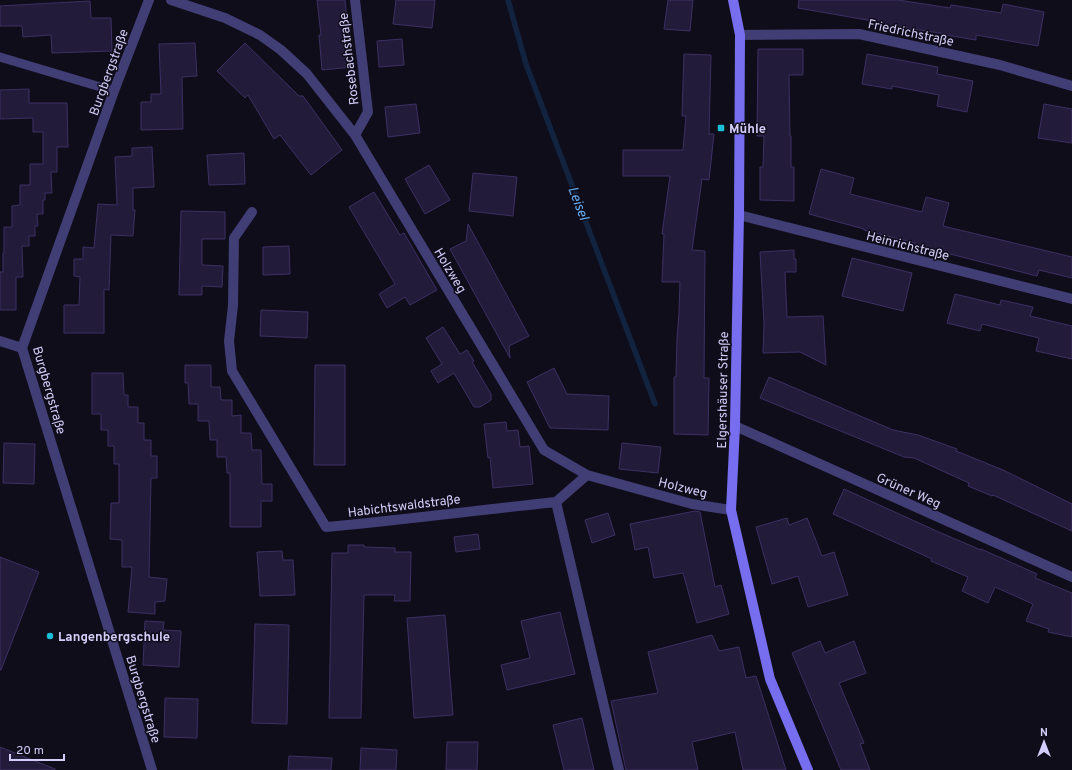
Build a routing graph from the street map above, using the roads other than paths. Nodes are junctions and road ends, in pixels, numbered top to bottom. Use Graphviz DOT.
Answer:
graph roads {
  1 [pos="149,0"];
  2 [pos="171,0"];
  3 [pos="355,0"];
  4 [pos="733,0"];
  5 [pos="740,35"];
  6 [pos="0,58"];
  7 [pos="1072,86"];
  8 [pos="114,91"];
  9 [pos="355,135"];
  10 [pos="252,212"];
  11 [pos="739,215"];
  12 [pos="1072,299"];
  13 [pos="0,341"];
  14 [pos="22,348"];
  15 [pos="735,426"];
  16 [pos="587,475"];
  17 [pos="556,502"];
  18 [pos="731,510"];
  19 [pos="1072,577"];
  20 [pos="152,770"];
  21 [pos="619,770"];
  22 [pos="808,770"];
  1 -- 8 [label="street, Burgbergstraße"];
  2 -- 9 [label="street, Holzweg"];
  3 -- 9 [label="street, Rosebachstraße"];
  4 -- 5 [label="street, Elgershäuser Straße"];
  5 -- 7 [label="street, Friedrichstraße"];
  5 -- 11 [label="street, Elgershäuser Straße"];
  6 -- 8 [label="lane"];
  8 -- 14 [label="street, Burgbergstraße"];
  9 -- 16 [label="street, Holzweg"];
  10 -- 17 [label="street, Habichtswaldstraße"];
  11 -- 12 [label="street, Heinrichstraße"];
  11 -- 15 [label="street, Elgershäuser Straße"];
  13 -- 14 [label="street"];
  14 -- 20 [label="street, Burgbergstraße"];
  15 -- 18 [label="street, Elgershäuser Straße"];
  15 -- 19 [label="street, Grüner Weg"];
  16 -- 17 [label="street"];
  16 -- 18 [label="street, Holzweg"];
  17 -- 21 [label="street"];
  18 -- 22 [label="street, Elgershäuser Straße"];
}
